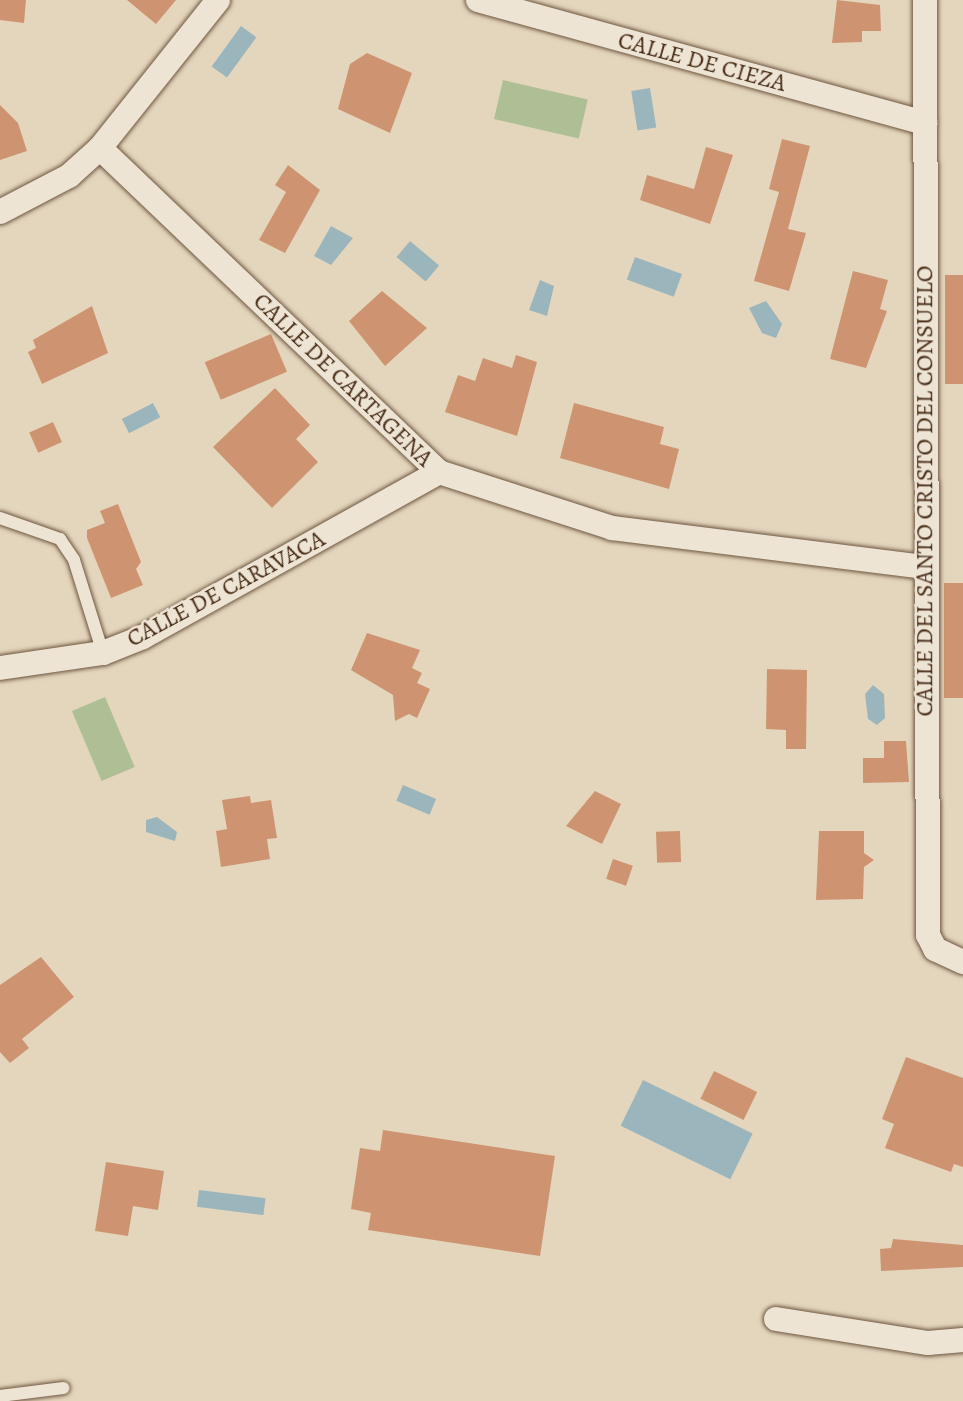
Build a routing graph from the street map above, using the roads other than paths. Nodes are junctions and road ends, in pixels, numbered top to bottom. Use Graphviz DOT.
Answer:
graph roads {
  1 [pos="218,0"];
  2 [pos="478,0"];
  3 [pos="925,0"];
  4 [pos="925,123"];
  5 [pos="100,148"];
  6 [pos="0,212"];
  7 [pos="439,472"];
  8 [pos="0,518"];
  9 [pos="924,567"];
  10 [pos="103,653"];
  11 [pos="3,674"];
  12 [pos="963,962"];
  13 [pos="776,1319"];
  14 [pos="963,1340"];
  15 [pos="63,1388"];
  16 [pos="0,1396"];
  1 -- 5 [label="street"];
  2 -- 4 [label="street, CALLE DE CIEZA"];
  3 -- 4 [label="street, CALLE DEL SANTO CRISTO DEL CONSUELO"];
  4 -- 9 [label="street, CALLE DEL SANTO CRISTO DEL CONSUELO"];
  5 -- 6 [label="street"];
  5 -- 7 [label="street, CALLE DE CARTAGENA"];
  7 -- 9 [label="street, CALLE DE CARTAGENA"];
  7 -- 10 [label="street, CALLE DE CARAVACA"];
  8 -- 10 [label="lane"];
  9 -- 12 [label="street, CALLE DEL SANTO CRISTO DEL CONSUELO"];
  10 -- 11 [label="street, CALLE DE CARAVACA"];
  13 -- 14 [label="street"];
  15 -- 16 [label="lane"];
}
